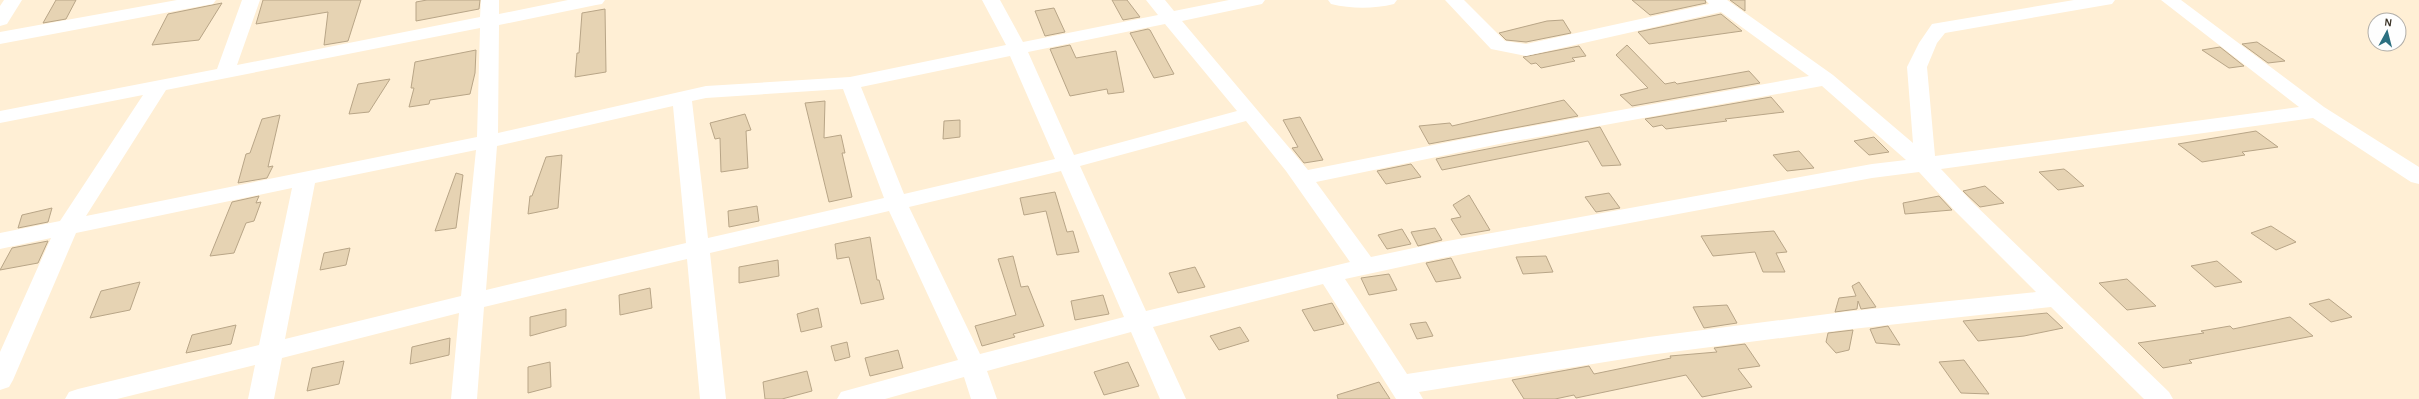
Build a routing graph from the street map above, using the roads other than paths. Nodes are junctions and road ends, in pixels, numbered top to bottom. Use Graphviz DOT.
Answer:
graph roads {
  1 [pos="12,0"];
  2 [pos="207,0"];
  3 [pos="251,0"];
  4 [pos="596,0"];
  5 [pos="991,0"];
  6 [pos="1155,0"];
  7 [pos="1256,0"];
  8 [pos="1337,0"];
  9 [pos="1388,0"];
  10 [pos="1454,0"];
  11 [pos="2106,0"];
  12 [pos="2170,0"];
  13 [pos="1720,3"];
  14 [pos="490,10"];
  15 [pos="1169,17"];
  16 [pos="0,20"];
  17 [pos="0,38"];
  18 [pos="1017,49"];
  19 [pos="225,72"];
  20 [pos="1826,79"];
  21 [pos="850,83"];
  22 [pos="160,84"];
  23 [pos="682,97"];
  24 [pos="2317,111"];
  25 [pos="1249,114"];
  26 [pos="0,117"];
  27 [pos="487,141"];
  28 [pos="1068,163"];
  29 [pos="1925,165"];
  30 [pos="2419,177"];
  31 [pos="1302,178"];
  32 [pos="305,179"];
  33 [pos="896,202"];
  34 [pos="67,228"];
  35 [pos="0,240"];
  36 [pos="697,248"];
  37 [pos="1366,267"];
  38 [pos="1329,274"];
  39 [pos="2057,298"];
  40 [pos="471,302"];
  41 [pos="1139,322"];
  42 [pos="272,351"];
  43 [pos="973,365"];
  44 [pos="0,380"];
  45 [pos="1406,392"];
  46 [pos="78,399"];
  47 [pos="261,399"];
  48 [pos="464,399"];
  49 [pos="713,399"];
  50 [pos="850,399"];
  51 [pos="984,399"];
  52 [pos="1173,399"];
  53 [pos="2160,399"];
  1 -- 16 [label="street"];
  2 -- 17 [label="street"];
  3 -- 19 [label="street"];
  4 -- 14 [label="street"];
  5 -- 18 [label="street"];
  6 -- 15 [label="street"];
  7 -- 15 [label="street"];
  8 -- 9 [label="street"];
  10 -- 13 [label="street"];
  11 -- 29 [label="street"];
  12 -- 24 [label="street"];
  13 -- 20 [label="street"];
  14 -- 19 [label="street"];
  14 -- 27 [label="street"];
  15 -- 18 [label="street"];
  15 -- 25 [label="street"];
  18 -- 21 [label="street"];
  18 -- 28 [label="street"];
  19 -- 22 [label="street"];
  20 -- 29 [label="street"];
  20 -- 31 [label="street"];
  21 -- 23 [label="street"];
  21 -- 33 [label="street"];
  22 -- 26 [label="street"];
  22 -- 34 [label="street"];
  23 -- 27 [label="street"];
  23 -- 36 [label="street"];
  24 -- 29 [label="street"];
  24 -- 30 [label="street"];
  25 -- 28 [label="street"];
  25 -- 31 [label="street"];
  27 -- 32 [label="street"];
  27 -- 40 [label="street"];
  28 -- 33 [label="street"];
  28 -- 41 [label="street"];
  29 -- 37 [label="street"];
  29 -- 39 [label="street"];
  31 -- 37 [label="street"];
  32 -- 34 [label="street"];
  32 -- 42 [label="street"];
  33 -- 36 [label="street"];
  33 -- 43 [label="street"];
  34 -- 35 [label="street"];
  34 -- 44 [label="street"];
  36 -- 40 [label="street"];
  36 -- 49 [label="street"];
  37 -- 38 [label="street"];
  38 -- 41 [label="street"];
  38 -- 45 [label="street"];
  39 -- 45 [label="street"];
  39 -- 53 [label="street"];
  40 -- 42 [label="street"];
  40 -- 48 [label="street"];
  41 -- 43 [label="street"];
  41 -- 52 [label="street"];
  42 -- 46 [label="street"];
  42 -- 47 [label="street"];
  43 -- 50 [label="street"];
  43 -- 51 [label="street"];
}
